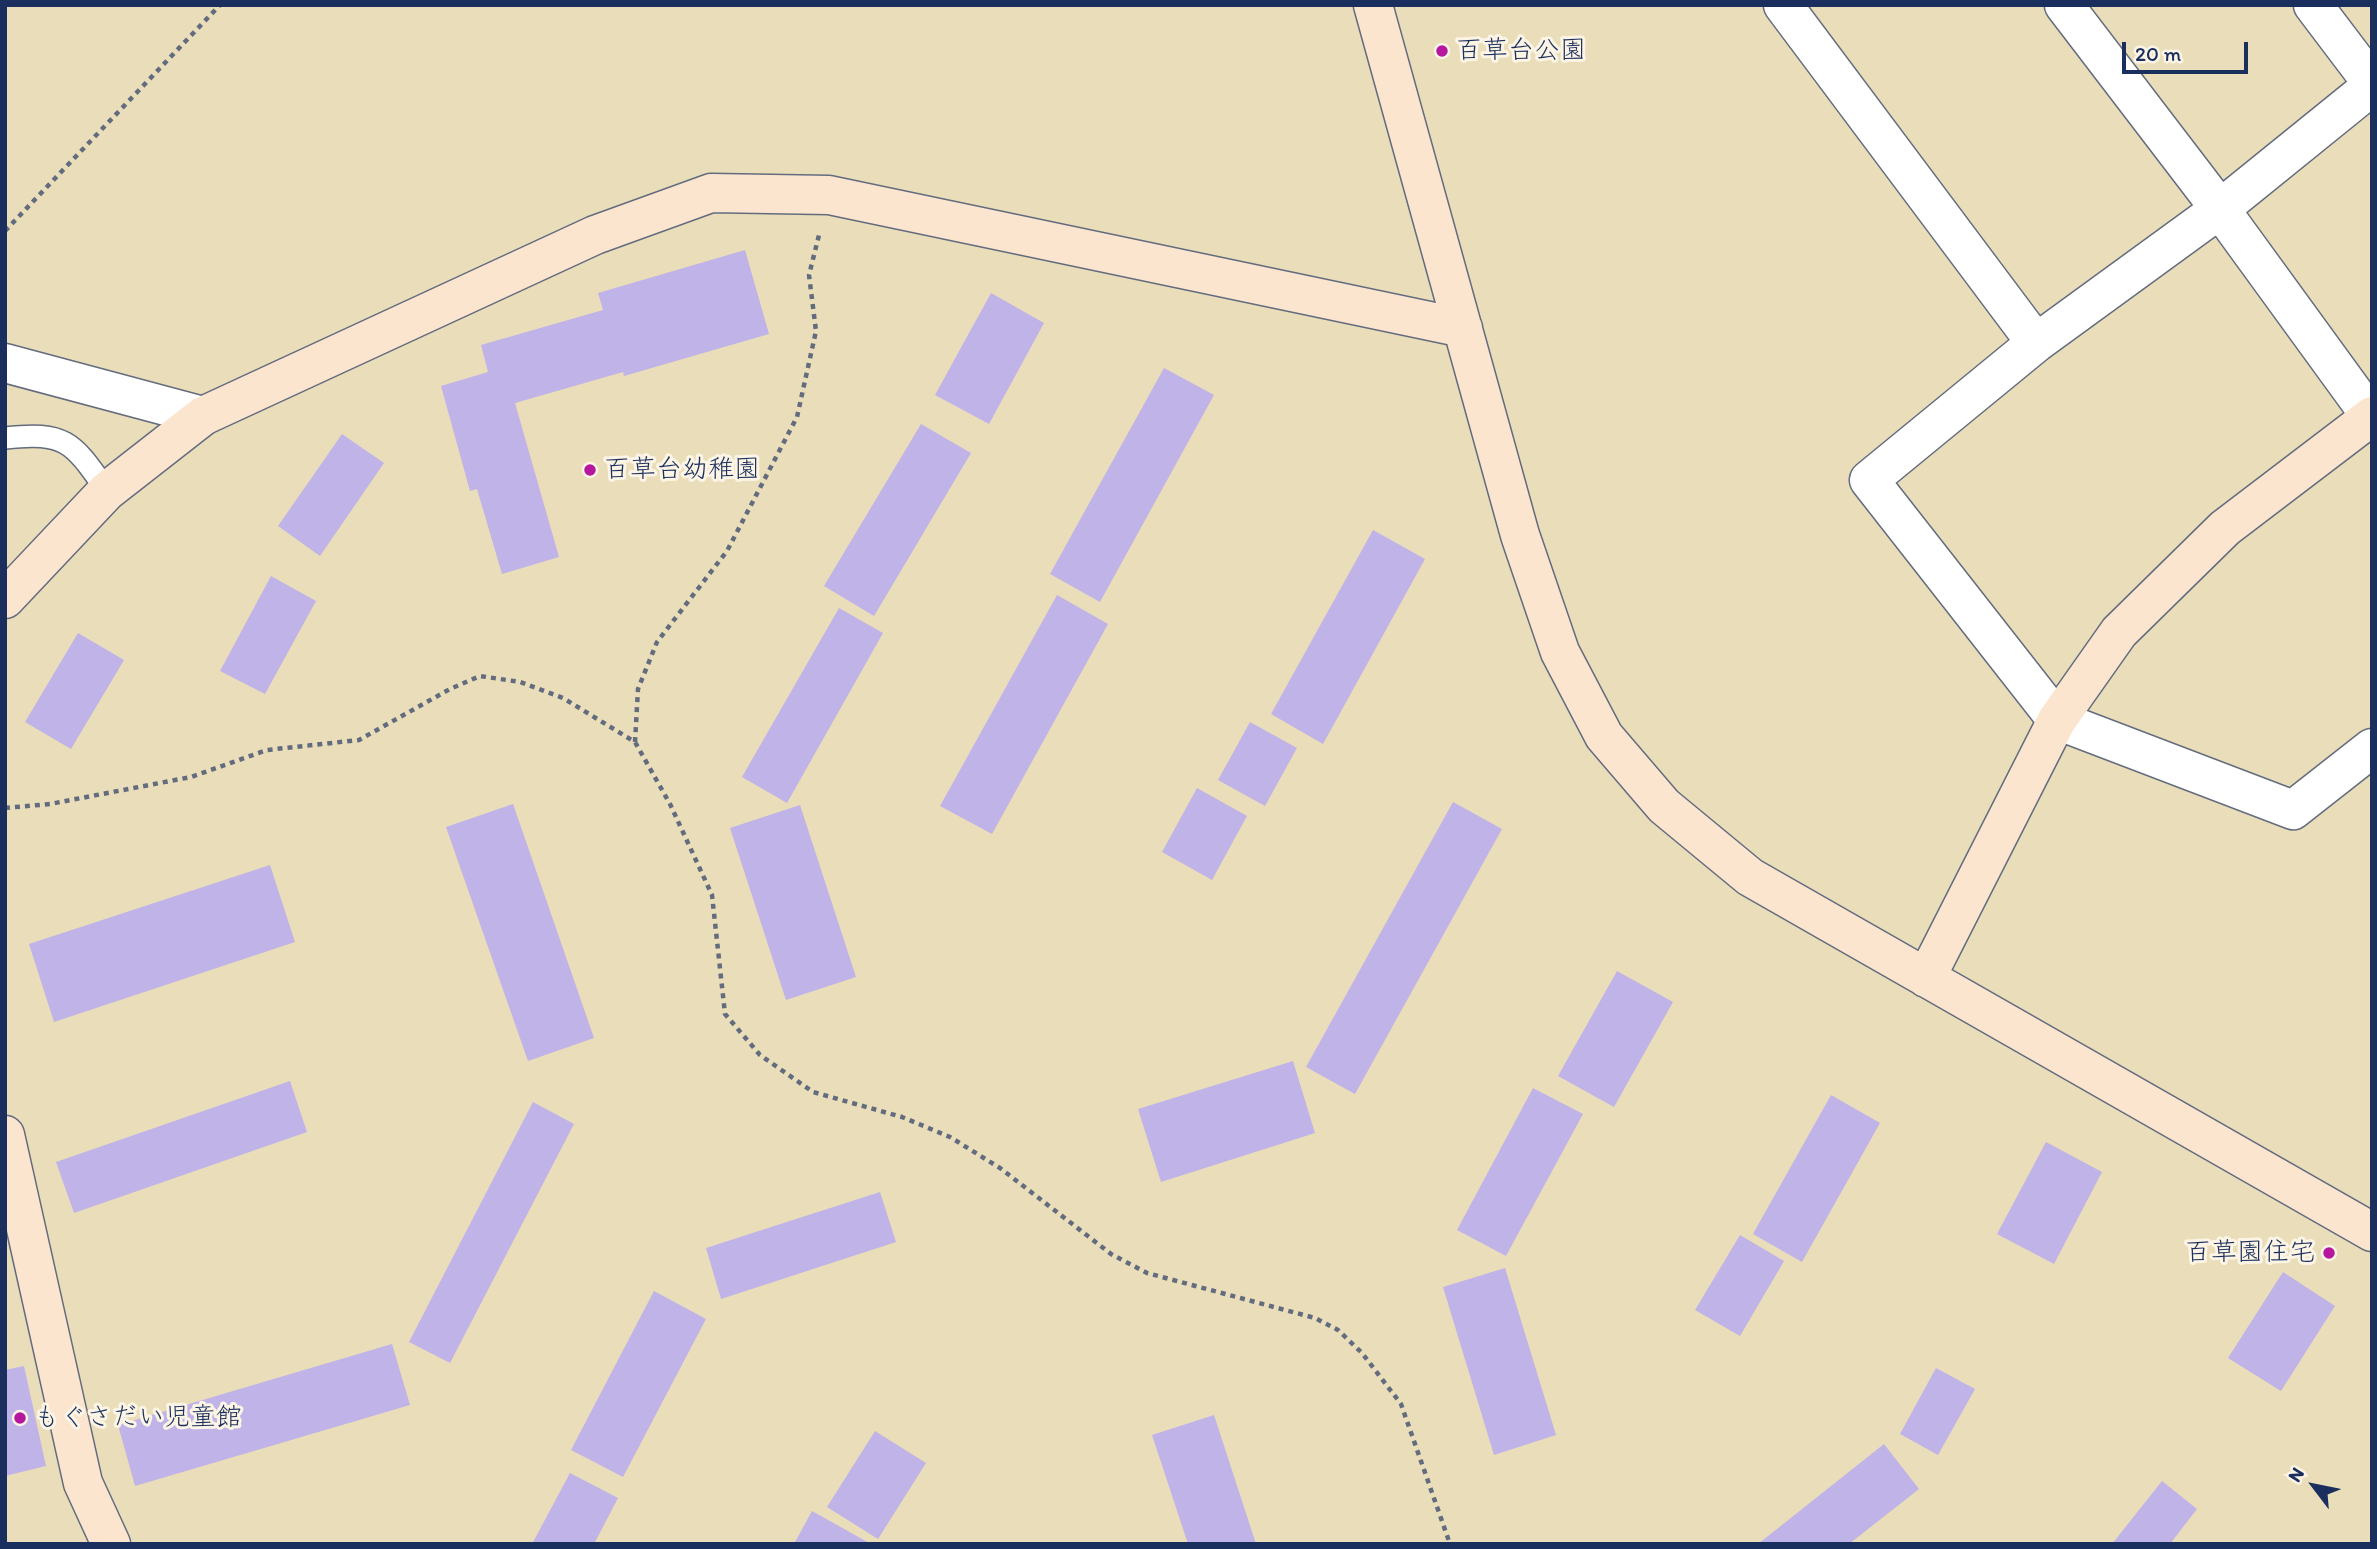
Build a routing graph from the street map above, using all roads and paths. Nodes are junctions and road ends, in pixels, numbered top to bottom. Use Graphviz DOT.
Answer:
graph roads {
  1 [pos="220,5"];
  2 [pos="1373,5"];
  3 [pos="1783,5"];
  4 [pos="2064,5"];
  5 [pos="2312,5"];
  6 [pos="2372,85"];
  7 [pos="829,195"];
  8 [pos="2220,208"];
  9 [pos="5,230"];
  10 [pos="1463,328"];
  11 [pos="2036,343"];
  12 [pos="5,363"];
  13 [pos="203,416"];
  14 [pos="2371,417"];
  15 [pos="5,438"];
  16 [pos="107,491"];
  17 [pos="5,599"];
  18 [pos="2057,720"];
  19 [pos="635,742"];
  20 [pos="2372,748"];
  21 [pos="5,808"];
  22 [pos="1926,978"];
  23 [pos="5,1135"];
  24 [pos="2372,1232"];
  25 [pos="111,1544"];
  26 [pos="1450,1544"];
  1 -- 9 [label="path"];
  2 -- 10 [label="street"];
  3 -- 11 [label="street"];
  4 -- 8 [label="street"];
  5 -- 6 [label="street"];
  6 -- 8 [label="street"];
  7 -- 10 [label="street"];
  7 -- 13 [label="street"];
  7 -- 19 [label="path"];
  8 -- 11 [label="street"];
  8 -- 14 [label="street"];
  10 -- 22 [label="street"];
  11 -- 18 [label="street"];
  12 -- 13 [label="street"];
  13 -- 16 [label="street"];
  14 -- 18 [label="street"];
  15 -- 16 [label="lane"];
  16 -- 17 [label="street"];
  18 -- 20 [label="street"];
  18 -- 22 [label="street"];
  19 -- 21 [label="path"];
  19 -- 26 [label="path"];
  22 -- 24 [label="street"];
  23 -- 25 [label="street"];
}
